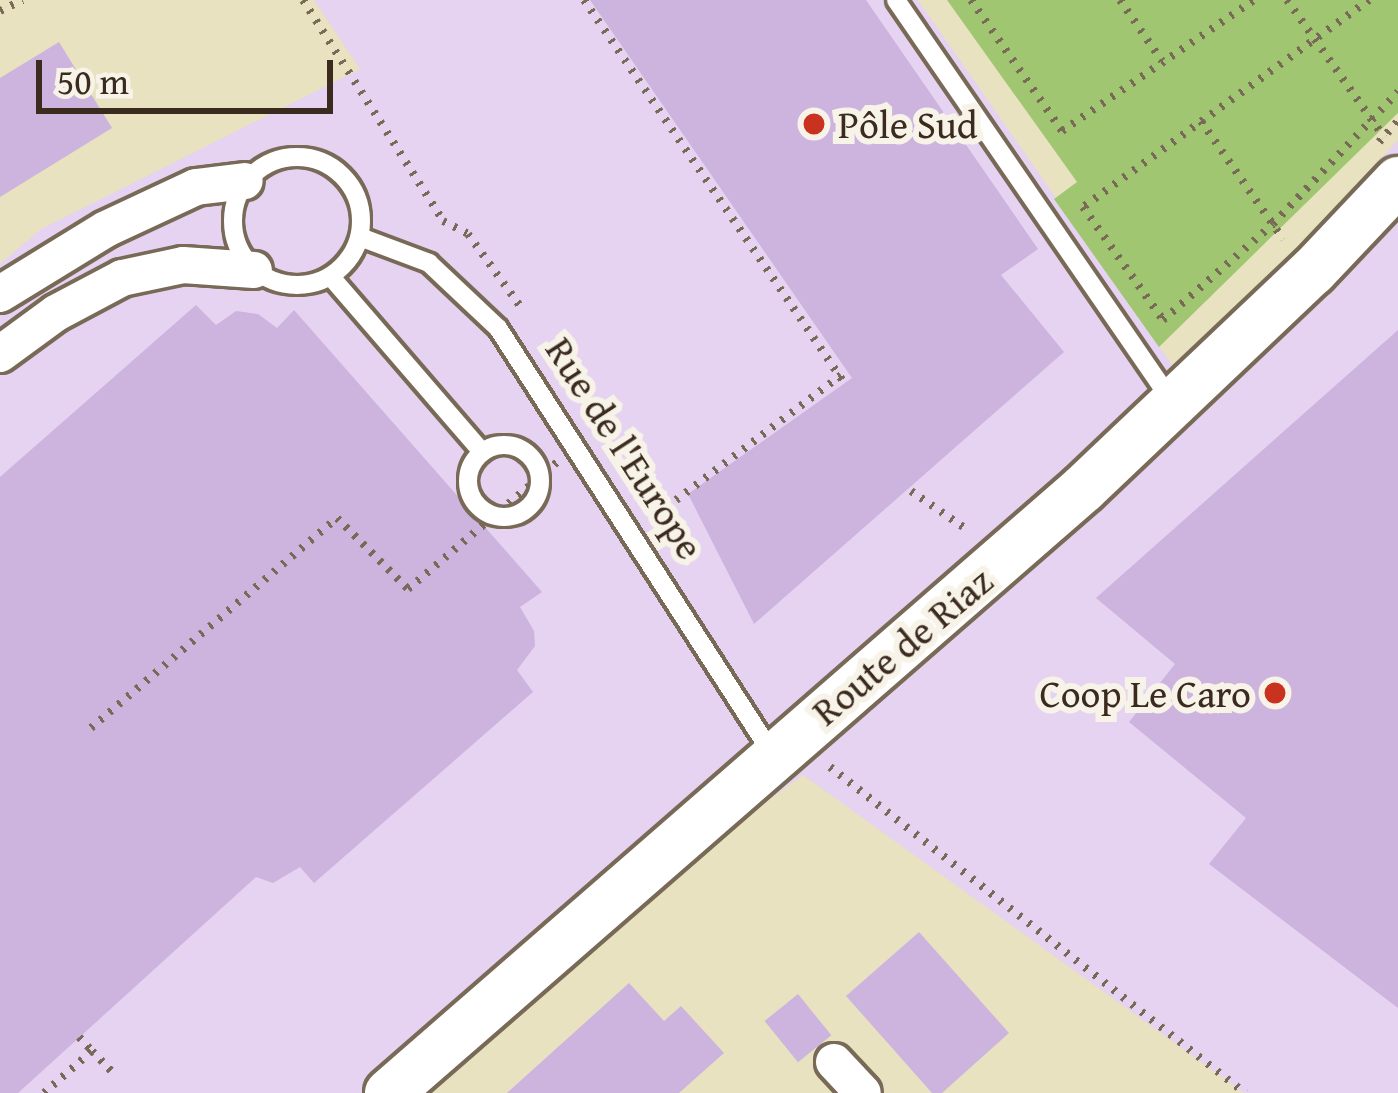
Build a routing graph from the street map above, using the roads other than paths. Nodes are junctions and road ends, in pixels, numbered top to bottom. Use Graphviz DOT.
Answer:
graph roads {
  1 [pos="896,0"];
  2 [pos="1384,157"];
  3 [pos="245,181"];
  4 [pos="360,237"];
  5 [pos="254,270"];
  6 [pos="331,277"];
  7 [pos="0,293"];
  8 [pos="0,355"];
  9 [pos="1175,404"];
  10 [pos="482,452"];
  11 [pos="773,755"];
  12 [pos="834,1062"];
  13 [pos="389,1093"];
  14 [pos="863,1093"];
  1 -- 9 [label="lane"];
  2 -- 9 [label="street, Route de Riaz"];
  3 -- 4 [label="lane"];
  3 -- 5 [label="lane"];
  3 -- 7 [label="street"];
  4 -- 6 [label="lane"];
  4 -- 11 [label="lane, Rue de l'Europe"];
  5 -- 6 [label="lane"];
  5 -- 8 [label="street"];
  6 -- 10 [label="lane"];
  9 -- 11 [label="street, Route de Riaz"];
  10 -- 10 [label="lane"];
  11 -- 13 [label="street, Route de Riaz"];
  12 -- 14 [label="street"];
}
